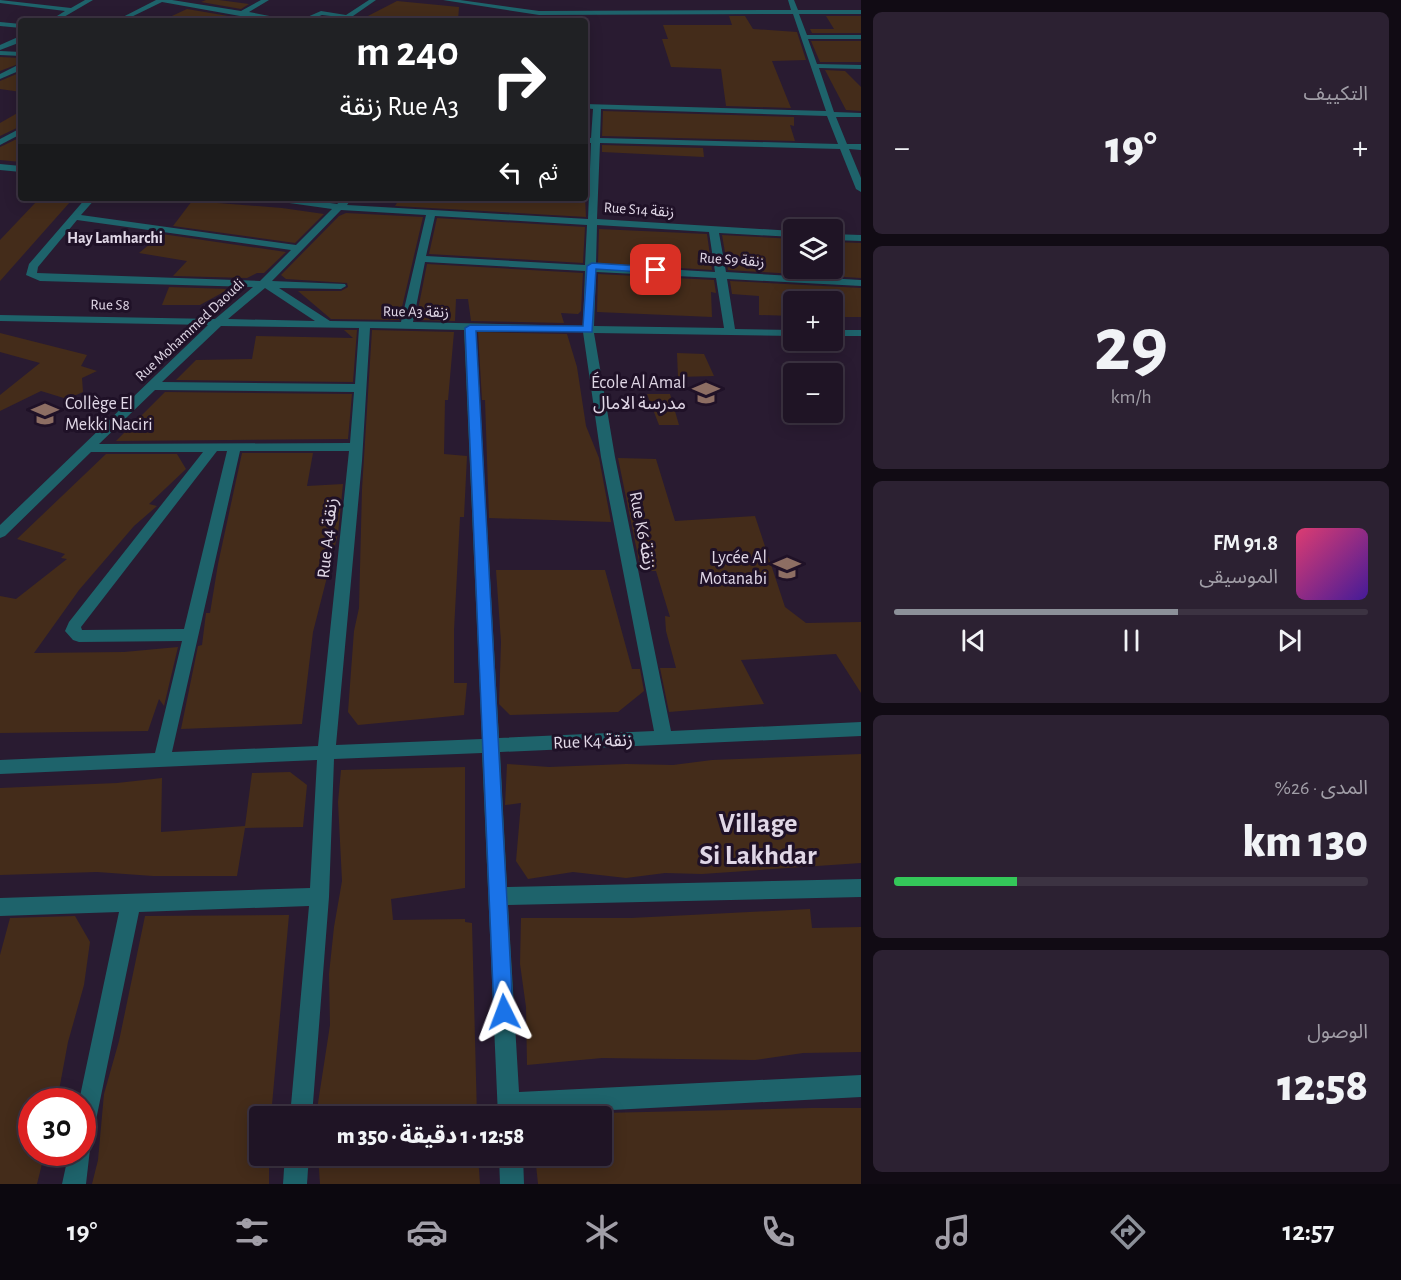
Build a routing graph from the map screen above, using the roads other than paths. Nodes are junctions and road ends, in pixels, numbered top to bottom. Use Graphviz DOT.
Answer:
graph roads {
  1 [pos="90,0"];
  2 [pos="266,0"];
  3 [pos="373,0"];
  4 [pos="446,0"];
  5 [pos="790,0"];
  6 [pos="0,1"];
  7 [pos="137,1"];
  8 [pos="158,1"];
  9 [pos="72,10"];
  10 [pos="540,10"];
  11 [pos="861,12"];
  12 [pos="242,13"];
  13 [pos="795,13"];
  14 [pos="347,17"];
  15 [pos="57,18"];
  16 [pos="124,18"];
  17 [pos="232,18"];
  18 [pos="273,18"];
  19 [pos="307,18"];
  20 [pos="353,18"];
  21 [pos="534,18"];
  22 [pos="0,24"];
  23 [pos="18,26"];
  24 [pos="803,37"];
  25 [pos="861,37"];
  26 [pos="18,40"];
  27 [pos="0,48"];
  28 [pos="0,53"];
  29 [pos="18,54"];
  30 [pos="814,66"];
  31 [pos="861,67"];
  32 [pos="18,68"];
  33 [pos="4,75"];
  34 [pos="588,106"];
  35 [pos="597,106"];
  36 [pos="831,115"];
  37 [pos="861,115"];
  38 [pos="18,133"];
  39 [pos="588,140"];
  40 [pos="596,141"];
  41 [pos="0,142"];
  42 [pos="844,147"];
  43 [pos="861,147"];
  44 [pos="0,167"];
  45 [pos="18,169"];
  46 [pos="590,176"];
  47 [pos="860,185"];
  48 [pos="87,201"];
  49 [pos="326,201"];
  50 [pos="344,202"];
  51 [pos="431,212"];
  52 [pos="74,217"];
  53 [pos="593,222"];
  54 [pos="714,230"];
  55 [pos="783,233"];
  56 [pos="843,237"];
  57 [pos="861,238"];
  58 [pos="298,248"];
  59 [pos="422,259"];
  60 [pos="592,266"];
  61 [pos="721,274"];
  62 [pos="264,283"];
  63 [pos="861,283"];
  64 [pos="341,286"];
  65 [pos="0,318"];
  66 [pos="219,321"];
  67 [pos="329,325"];
  68 [pos="365,326"];
  69 [pos="406,327"];
  70 [pos="470,328"];
  71 [pos="588,330"];
  72 [pos="730,332"];
  73 [pos="783,333"];
  74 [pos="843,333"];
  75 [pos="861,333"];
  76 [pos="152,386"];
  77 [pos="361,388"];
  78 [pos="356,447"];
  79 [pos="87,448"];
  80 [pos="213,448"];
  81 [pos="234,448"];
  82 [pos="0,533"];
  83 [pos="191,635"];
  84 [pos="861,729"];
  85 [pos="664,739"];
  86 [pos="490,746"];
  87 [pos="326,754"];
  88 [pos="162,760"];
  89 [pos="0,767"];
  90 [pos="861,888"];
  91 [pos="497,896"];
  92 [pos="319,897"];
  93 [pos="131,902"];
  94 [pos="0,907"];
  95 [pos="861,1086"];
  96 [pos="93,1088"];
  97 [pos="302,1106"];
  98 [pos="509,1106"];
  99 [pos="568,1106"];
  100 [pos="77,1166"];
  101 [pos="296,1166"];
  102 [pos="511,1166"];
  103 [pos="74,1184"];
  104 [pos="295,1184"];
  105 [pos="512,1184"];
  1 -- 9 [label="street"];
  2 -- 12 [label="street"];
  3 -- 14 [label="street"];
  4 -- 10 [label="street"];
  5 -- 13 [label="street"];
  6 -- 9 [label="street"];
  7 -- 8 [label="street"];
  8 -- 12 [label="street"];
  8 -- 16 [label="street"];
  9 -- 15 [label="street"];
  10 -- 13 [label="street"];
  10 -- 21 [label="street"];
  11 -- 13 [label="street"];
  12 -- 17 [label="street"];
  12 -- 18 [label="street"];
  13 -- 24 [label="street"];
  14 -- 19 [label="street"];
  14 -- 20 [label="street"];
  22 -- 23 [label="street"];
  24 -- 25 [label="street"];
  24 -- 30 [label="street"];
  26 -- 27 [label="street"];
  28 -- 29 [label="street"];
  30 -- 31 [label="street"];
  30 -- 36 [label="street"];
  32 -- 33 [label="street"];
  34 -- 35 [label="street"];
  35 -- 36 [label="street"];
  35 -- 40 [label="street, Rue K6 زنقة"];
  36 -- 37 [label="street"];
  36 -- 42 [label="street"];
  38 -- 41 [label="street"];
  39 -- 40 [label="street"];
  40 -- 42 [label="street"];
  40 -- 46 [label="street, Rue K6 زنقة"];
  42 -- 43 [label="street"];
  42 -- 47 [label="street"];
  44 -- 45 [label="street"];
  46 -- 53 [label="street, Rue K6 زنقة"];
  48 -- 52 [label="street"];
  49 -- 50 [label="street, Rue S14 زنقة"];
  50 -- 51 [label="street, Rue S14 زنقة"];
  50 -- 58 [label="street, Rue Mohammed Daoudi"];
  51 -- 53 [label="street, Rue S14 زنقة"];
  51 -- 59 [label="street"];
  52 -- 58 [label="street"];
  52 -- 62 [label="street"];
  53 -- 54 [label="street, Rue S14 زنقة"];
  53 -- 60 [label="street, Rue K6 زنقة"];
  54 -- 55 [label="street, Rue S14 زنقة"];
  54 -- 61 [label="street"];
  56 -- 57 [label="street"];
  58 -- 62 [label="street, Rue Mohammed Daoudi"];
  59 -- 60 [label="street, Rue S9 زنقة"];
  59 -- 69 [label="street"];
  60 -- 61 [label="street, Rue S9 زنقة"];
  60 -- 71 [label="street, Rue K6 زنقة"];
  61 -- 63 [label="street, Rue S9 زنقة"];
  61 -- 72 [label="street"];
  62 -- 64 [label="street"];
  62 -- 66 [label="street, Rue Mohammed Daoudi"];
  62 -- 67 [label="street"];
  65 -- 66 [label="street, Rue S8"];
  66 -- 67 [label="street, Rue A3 زنقة"];
  66 -- 76 [label="street, Rue Mohammed Daoudi"];
  67 -- 68 [label="street, Rue A3 زنقة"];
  68 -- 69 [label="street, Rue A3 زنقة"];
  68 -- 77 [label="street, Rue A4 زنقة"];
  69 -- 70 [label="street, Rue A3 زنقة"];
  70 -- 71 [label="street, Rue A3 زنقة"];
  70 -- 86 [label="street"];
  71 -- 72 [label="street, Rue A3 زنقة"];
  71 -- 85 [label="street, Rue K6 زنقة"];
  72 -- 73 [label="street, Rue A3 زنقة"];
  74 -- 75 [label="street"];
  76 -- 77 [label="street"];
  76 -- 79 [label="street, Rue Mohammed Daoudi"];
  77 -- 78 [label="street, Rue A4 زنقة"];
  78 -- 81 [label="street"];
  78 -- 87 [label="street, Rue A4 زنقة"];
  79 -- 80 [label="street"];
  79 -- 82 [label="street, Rue Mohammed Daoudi"];
  80 -- 81 [label="street"];
  80 -- 83 [label="street"];
  81 -- 83 [label="street"];
  83 -- 88 [label="street"];
  84 -- 85 [label="street, Rue K4 زنقة"];
  85 -- 86 [label="street, Rue K4 زنقة"];
  86 -- 87 [label="street, Rue K4 زنقة"];
  86 -- 91 [label="street"];
  87 -- 88 [label="street, Rue K4 زنقة"];
  87 -- 92 [label="street, Rue A4 زنقة"];
  88 -- 89 [label="street, Rue K4 زنقة"];
  90 -- 91 [label="street"];
  91 -- 98 [label="street"];
  92 -- 93 [label="street"];
  92 -- 97 [label="street, Rue A4 زنقة"];
  93 -- 94 [label="street"];
  93 -- 96 [label="street"];
  95 -- 99 [label="street"];
  100 -- 103 [label="street"];
  101 -- 104 [label="street"];
  102 -- 105 [label="street"];
}
